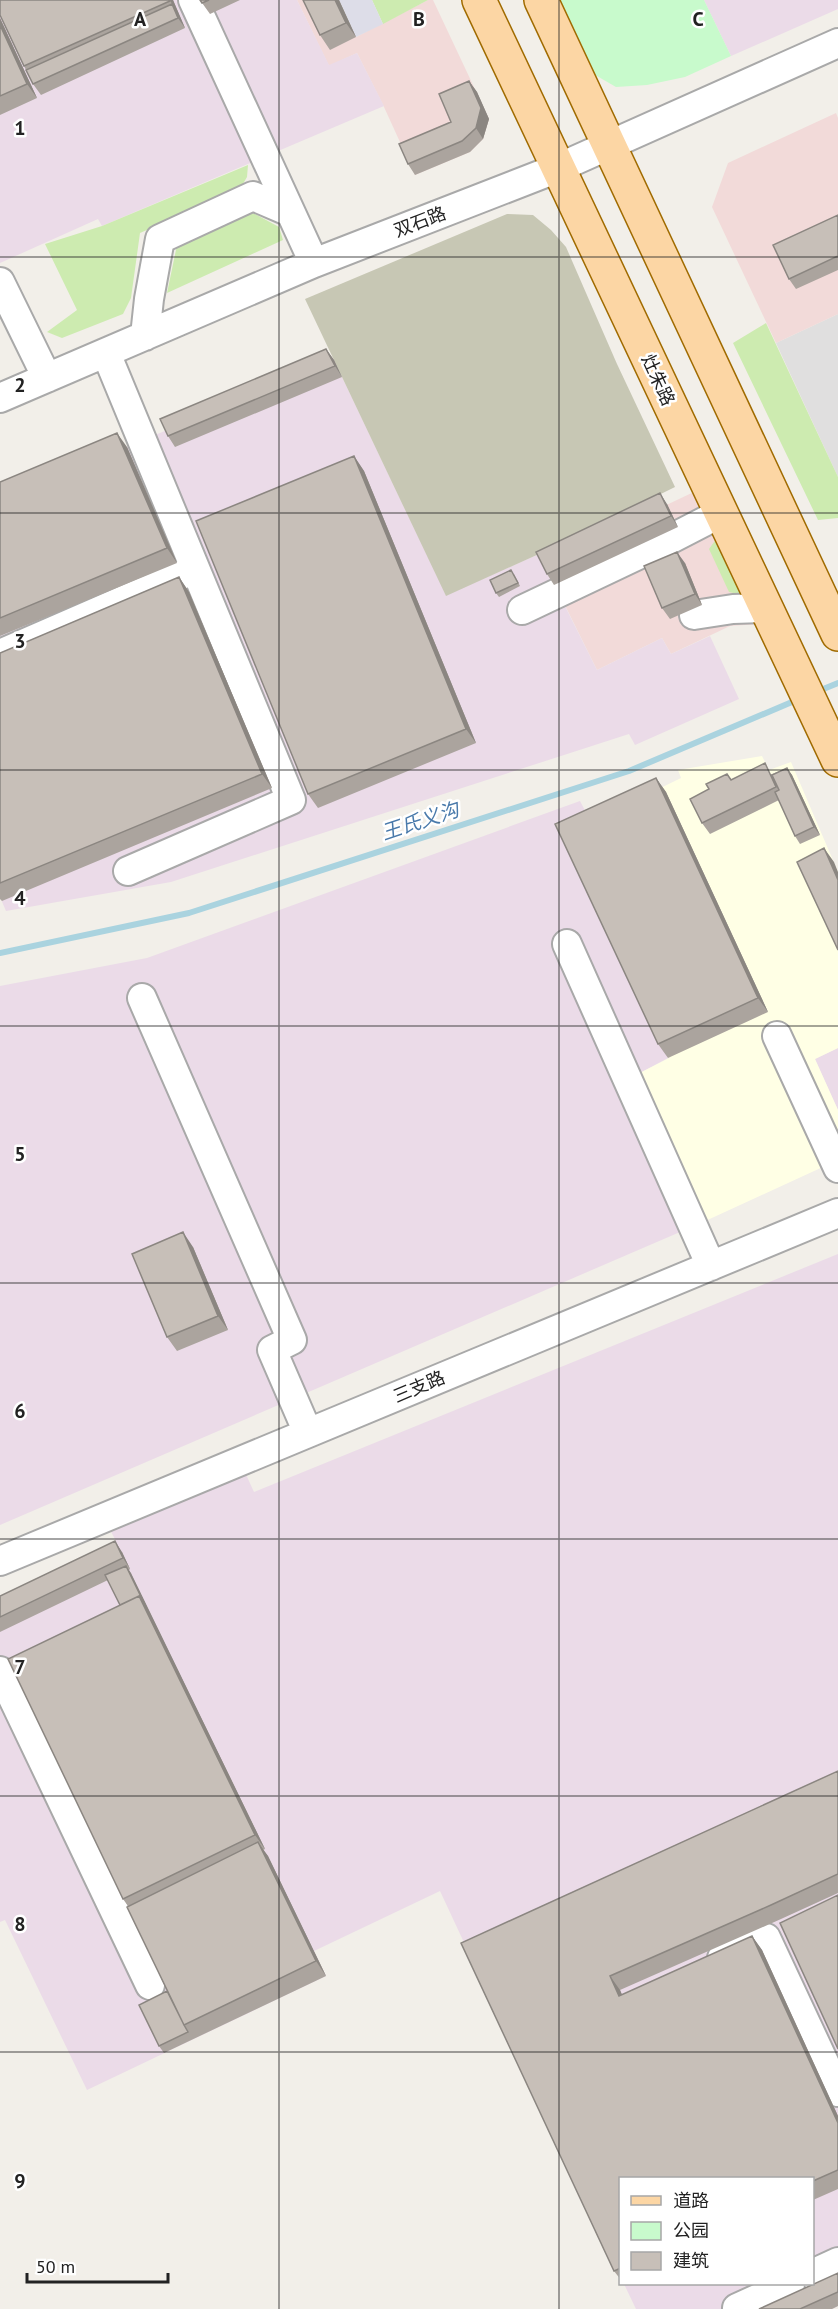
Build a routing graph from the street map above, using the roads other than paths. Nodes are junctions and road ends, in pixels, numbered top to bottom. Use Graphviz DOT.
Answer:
graph roads {
  1 [pos="193,0"];
  2 [pos="478,0"];
  3 [pos="542,0"];
  4 [pos="838,43"];
  5 [pos="610,144"];
  6 [pos="558,168"];
  7 [pos="290,212"];
  8 [pos="314,263"];
  9 [pos="0,282"];
  10 [pos="145,336"];
  11 [pos="106,353"];
  12 [pos="47,378"];
  13 [pos="0,398"];
  14 [pos="721,513"];
  15 [pos="195,569"];
  16 [pos="765,608"];
  17 [pos="522,610"];
  18 [pos="694,615"];
  19 [pos="838,634"];
  20 [pos="0,654"];
  21 [pos="836,757"];
  22 [pos="128,871"];
  23 [pos="567,944"];
  24 [pos="142,998"];
  25 [pos="777,1036"];
  26 [pos="838,1168"];
  27 [pos="838,1213"];
  28 [pos="711,1266"];
  29 [pos="308,1433"];
  30 [pos="0,1561"];
  31 [pos="0,1671"];
  32 [pos="701,1967"];
  33 [pos="150,1985"];
  34 [pos="838,2092"];
  35 [pos="838,2262"];
  36 [pos="814,2274"];
  37 [pos="786,2285"];
  38 [pos="736,2308"];
  1 -- 7 [label="street"];
  2 -- 6 [label="main road, 灶朱路"];
  3 -- 5 [label="main road"];
  4 -- 5 [label="street, 双石路"];
  5 -- 6 [label="street, 双石路"];
  5 -- 19 [label="main road"];
  6 -- 8 [label="street, 双石路"];
  6 -- 14 [label="main road, 灶朱路"];
  7 -- 8 [label="street"];
  7 -- 10 [label="street"];
  8 -- 10 [label="street, 双石路"];
  9 -- 12 [label="street"];
  10 -- 11 [label="street, 双石路"];
  11 -- 12 [label="street, 双石路"];
  11 -- 15 [label="street"];
  12 -- 13 [label="street, 双石路"];
  14 -- 16 [label="main road, 灶朱路"];
  14 -- 17 [label="street"];
  15 -- 20 [label="street"];
  15 -- 22 [label="street"];
  16 -- 18 [label="street"];
  16 -- 21 [label="main road, 灶朱路"];
  23 -- 28 [label="street"];
  24 -- 29 [label="street"];
  25 -- 26 [label="street"];
  27 -- 28 [label="street, 三支路"];
  28 -- 29 [label="street, 三支路"];
  29 -- 30 [label="street, 三支路"];
  31 -- 33 [label="street"];
  32 -- 34 [label="street"];
  35 -- 36 [label="street"];
  37 -- 38 [label="street"];
}
